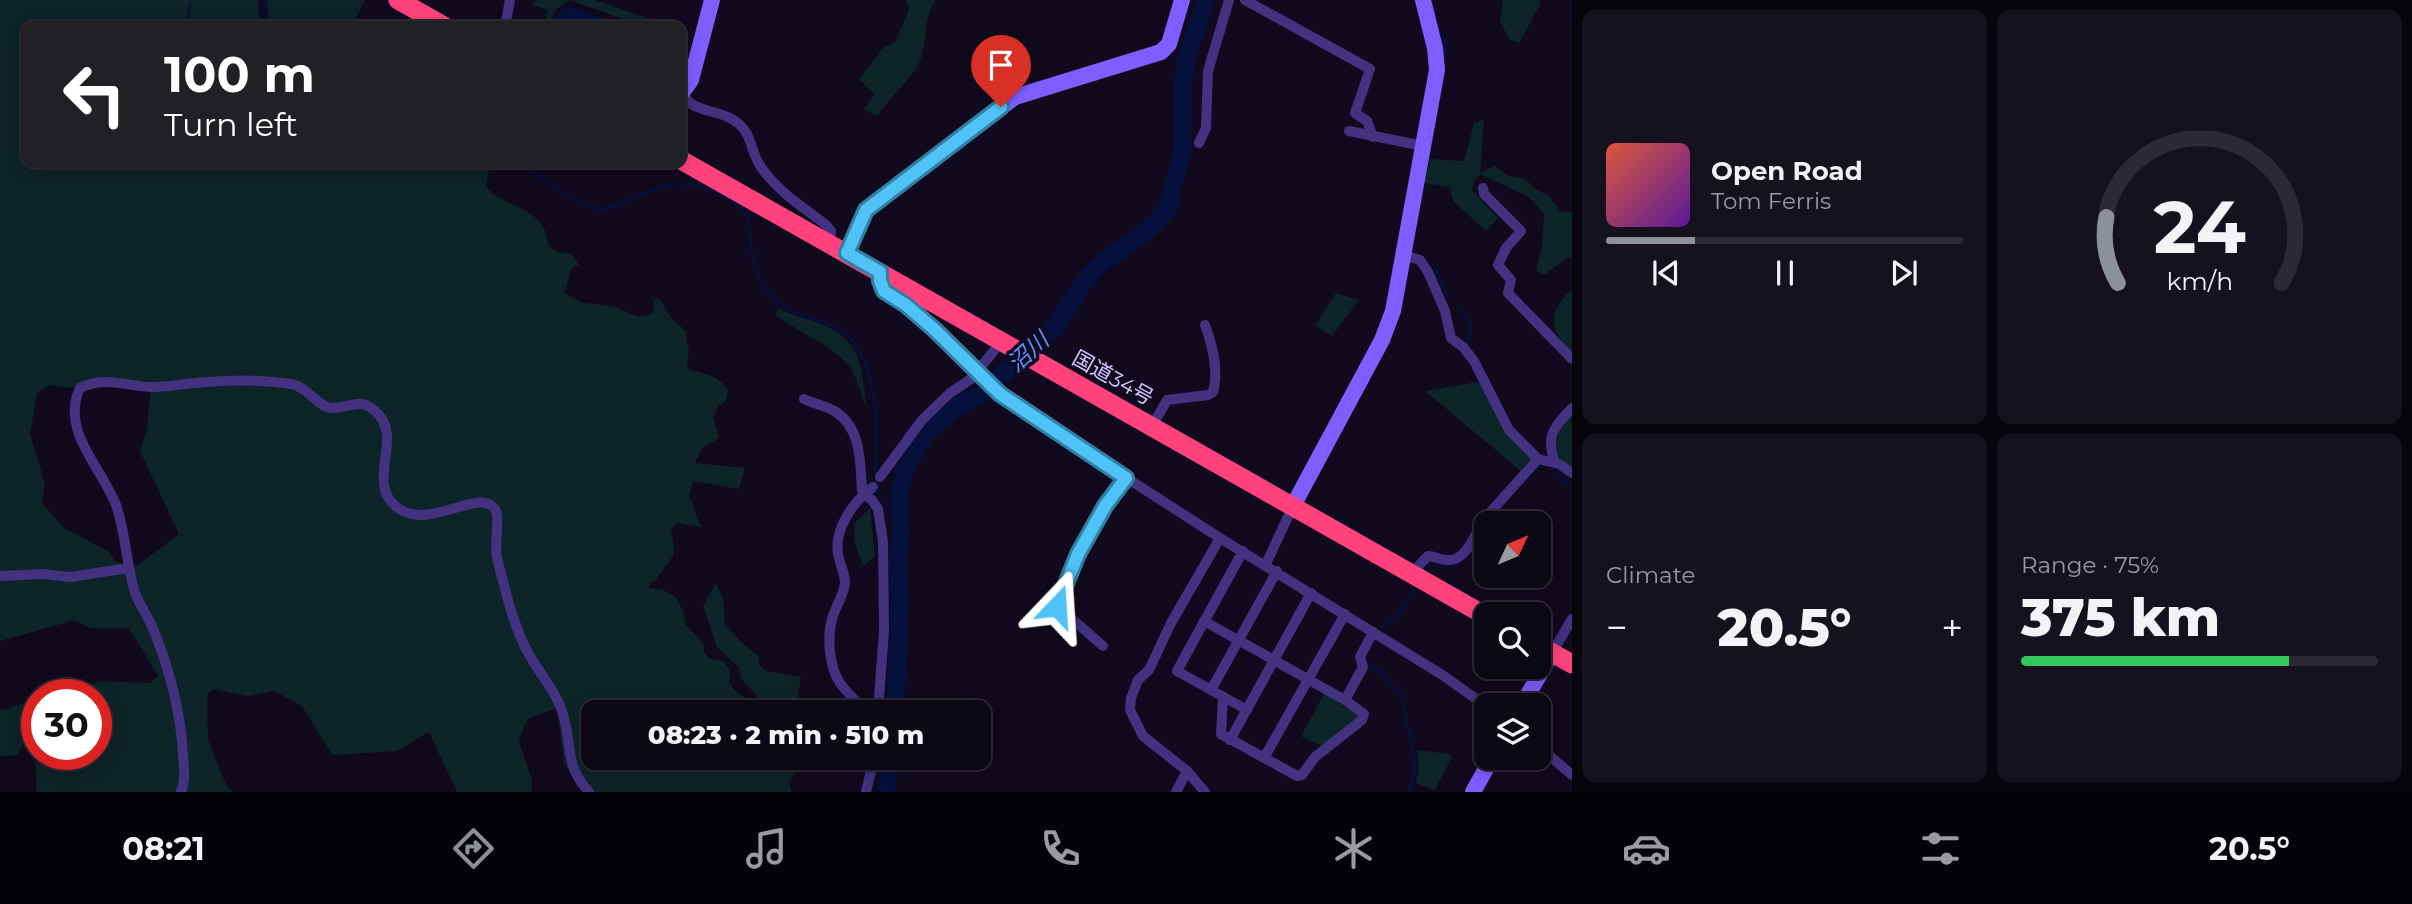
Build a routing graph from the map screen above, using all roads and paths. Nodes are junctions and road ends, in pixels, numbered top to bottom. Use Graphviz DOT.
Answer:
graph roads {
  1 [pos="398,0"];
  2 [pos="510,0"];
  3 [pos="712,0"];
  4 [pos="1182,0"];
  5 [pos="1229,0"];
  6 [pos="1245,0"];
  7 [pos="1423,0"];
  8 [pos="435,21"];
  9 [pos="506,21"];
  10 [pos="686,87"];
  11 [pos="686,98"];
  12 [pos="1349,131"];
  13 [pos="1373,137"];
  14 [pos="1199,143"];
  15 [pos="1423,146"];
  16 [pos="686,163"];
  17 [pos="1483,188"];
  18 [pos="838,248"];
  19 [pos="1403,255"];
  20 [pos="880,272"];
  21 [pos="1205,325"];
  22 [pos="1009,346"];
  23 [pos="1572,359"];
  24 [pos="978,371"];
  25 [pos="804,399"];
  26 [pos="1572,408"];
  27 [pos="1152,426"];
  28 [pos="1538,459"];
  29 [pos="1555,463"];
  30 [pos="1572,473"];
  31 [pos="880,477"];
  32 [pos="1126,478"];
  33 [pos="869,490"];
  34 [pos="1293,506"];
  35 [pos="1220,538"];
  36 [pos="1243,551"];
  37 [pos="1266,564"];
  38 [pos="129,568"];
  39 [pos="1277,571"];
  40 [pos="1414,575"];
  41 [pos="0,576"];
  42 [pos="1311,593"];
  43 [pos="1474,608"];
  44 [pos="1345,614"];
  45 [pos="1572,619"];
  46 [pos="1204,621"];
  47 [pos="1373,632"];
  48 [pos="1239,640"];
  49 [pos="1551,642"];
  50 [pos="1103,646"];
  51 [pos="1551,652"];
  52 [pos="1274,660"];
  53 [pos="1572,664"];
  54 [pos="1308,680"];
  55 [pos="1211,690"];
  56 [pos="1223,697"];
  57 [pos="1474,697"];
  58 [pos="856,700"];
  59 [pos="879,700"];
  60 [pos="1345,700"];
  61 [pos="1247,710"];
  62 [pos="1230,740"];
  63 [pos="1551,757"];
  64 [pos="1264,758"];
  65 [pos="871,770"];
  66 [pos="1485,770"];
  67 [pos="1187,771"];
  68 [pos="1572,775"];
  69 [pos="181,792"];
  70 [pos="589,792"];
  71 [pos="866,792"];
  72 [pos="1176,792"];
  73 [pos="1205,792"];
  74 [pos="1473,792"];
  1 -- 8 [label="highway"];
  2 -- 9 [label="street"];
  3 -- 10 [label="street"];
  4 -- 18 [label="street"];
  5 -- 14 [label="street"];
  6 -- 13 [label="street"];
  7 -- 15 [label="street"];
  11 -- 18 [label="street"];
  12 -- 13 [label="street"];
  13 -- 15 [label="street"];
  15 -- 19 [label="street"];
  16 -- 18 [label="highway, 国道34号"];
  17 -- 23 [label="street"];
  18 -- 20 [label="highway, 国道34号"];
  19 -- 28 [label="street"];
  19 -- 34 [label="street"];
  20 -- 22 [label="highway, 国道34号"];
  20 -- 24 [label="street"];
  21 -- 27 [label="street"];
  22 -- 24 [label="street"];
  22 -- 27 [label="highway, 国道34号"];
  24 -- 31 [label="street"];
  24 -- 32 [label="street"];
  25 -- 33 [label="street"];
  26 -- 29 [label="street"];
  27 -- 34 [label="highway, 国道34号"];
  28 -- 29 [label="street"];
  28 -- 40 [label="street"];
  29 -- 30 [label="street"];
  32 -- 35 [label="street"];
  32 -- 50 [label="street"];
  33 -- 58 [label="street"];
  33 -- 59 [label="street"];
  34 -- 37 [label="street"];
  34 -- 40 [label="highway, 国道34号"];
  35 -- 36 [label="street"];
  35 -- 67 [label="street"];
  36 -- 37 [label="street"];
  36 -- 46 [label="street"];
  37 -- 39 [label="street"];
  38 -- 41 [label="street"];
  38 -- 69 [label="street"];
  38 -- 70 [label="street"];
  39 -- 42 [label="street"];
  39 -- 48 [label="street"];
  40 -- 43 [label="highway, 国道34号"];
  42 -- 44 [label="street"];
  42 -- 52 [label="street"];
  44 -- 47 [label="street"];
  44 -- 54 [label="street"];
  45 -- 49 [label="street"];
  46 -- 48 [label="street"];
  46 -- 55 [label="street"];
  47 -- 57 [label="street"];
  47 -- 60 [label="street"];
  48 -- 52 [label="street"];
  48 -- 55 [label="street"];
  51 -- 53 [label="highway"];
  52 -- 54 [label="street"];
  52 -- 61 [label="street"];
  54 -- 60 [label="street"];
  54 -- 64 [label="street"];
  55 -- 56 [label="street"];
  56 -- 61 [label="street"];
  56 -- 62 [label="street"];
  60 -- 64 [label="street"];
  61 -- 62 [label="street"];
  62 -- 64 [label="street"];
  63 -- 68 [label="street"];
  65 -- 71 [label="street"];
  66 -- 74 [label="street"];
  67 -- 72 [label="street"];
  67 -- 73 [label="street"];
}
